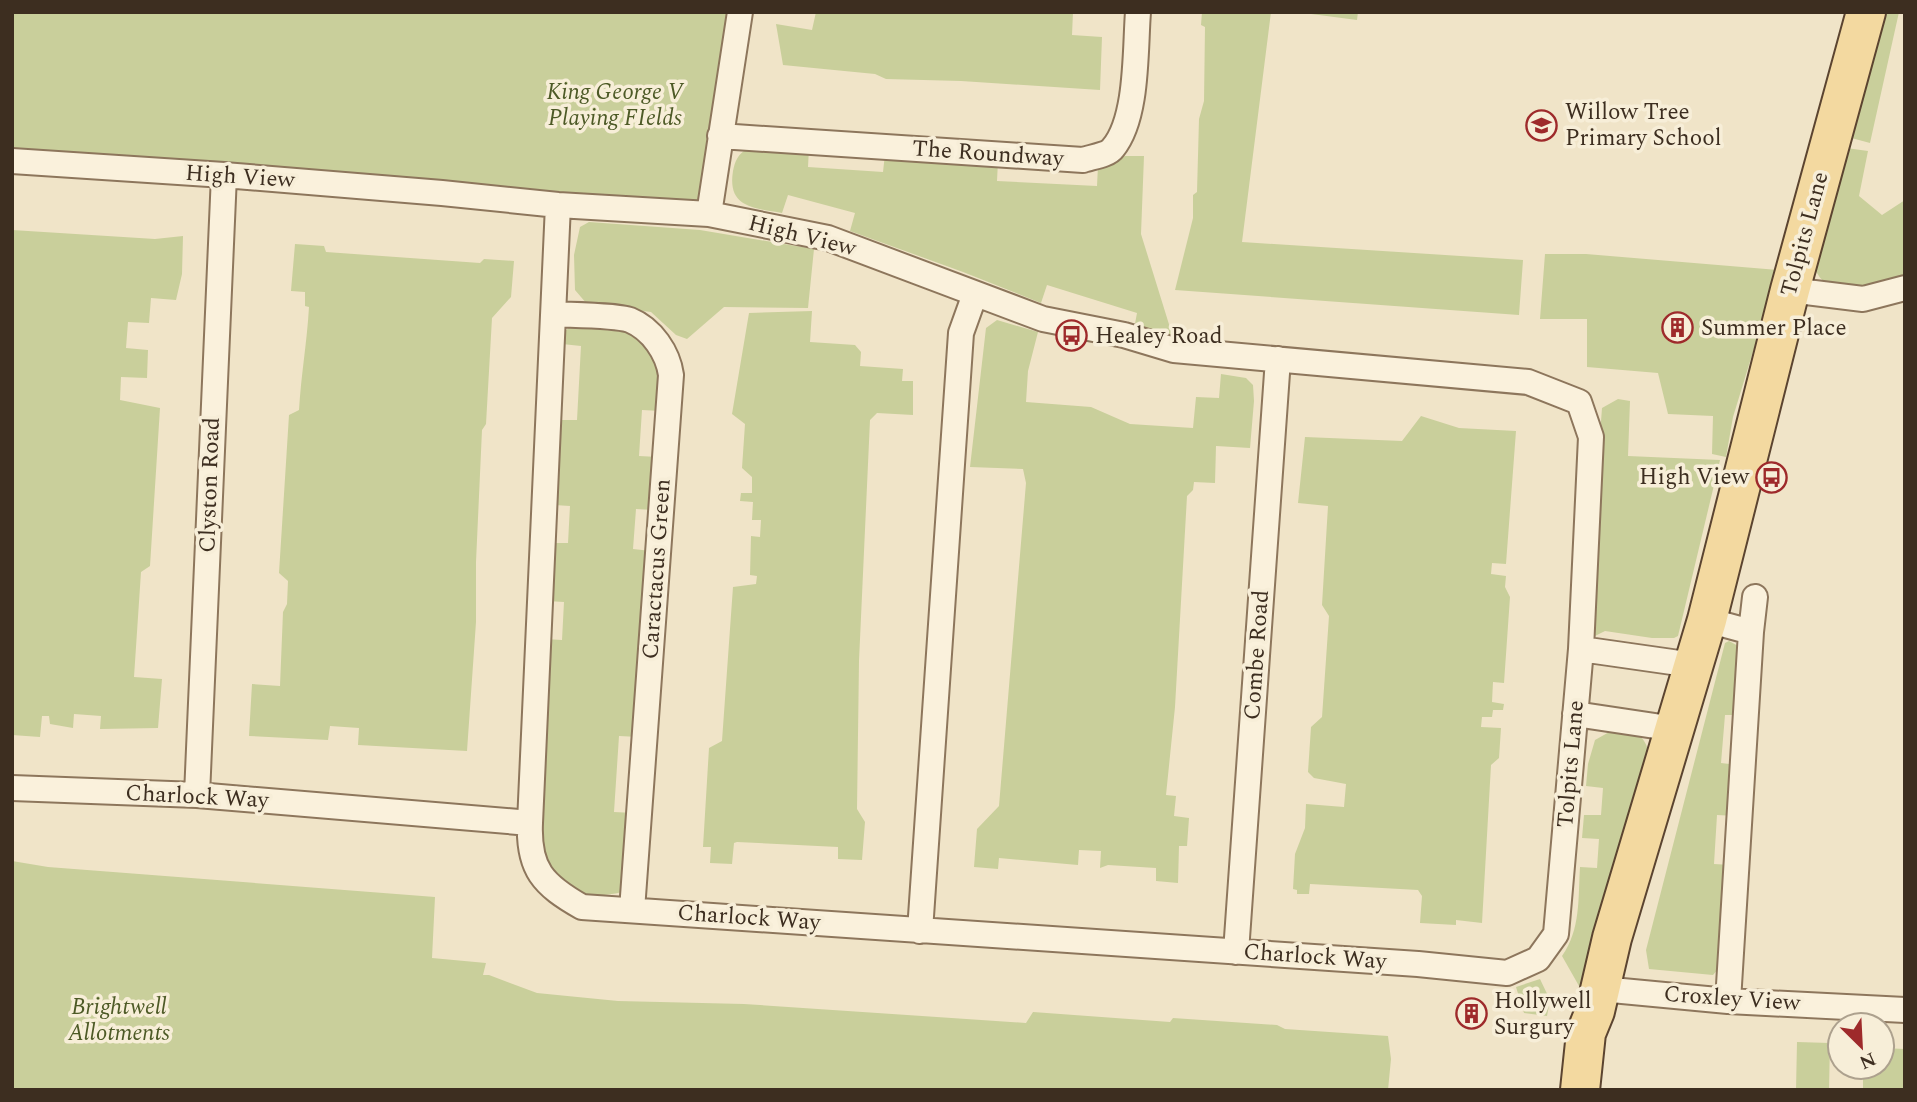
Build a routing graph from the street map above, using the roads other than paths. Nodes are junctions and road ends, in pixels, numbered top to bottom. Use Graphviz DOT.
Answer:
graph roads {
  1 [pos="740,12"];
  2 [pos="1138,12"];
  3 [pos="1866,12"];
  4 [pos="720,136"];
  5 [pos="12,161"];
  6 [pos="224,175"];
  7 [pos="558,205"];
  8 [pos="709,214"];
  9 [pos="1905,288"];
  10 [pos="1790,290"];
  11 [pos="975,293"];
  12 [pos="554,314"];
  13 [pos="1278,359"];
  14 [pos="1591,437"];
  15 [pos="1755,597"];
  16 [pos="1707,620"];
  17 [pos="1751,632"];
  18 [pos="1581,649"];
  19 [pos="1693,665"];
  20 [pos="1575,714"];
  21 [pos="1675,729"];
  22 [pos="12,788"];
  23 [pos="197,795"];
  24 [pos="530,823"];
  25 [pos="632,910"];
  26 [pos="920,930"];
  27 [pos="1236,952"];
  28 [pos="1538,959"];
  29 [pos="1601,989"];
  30 [pos="1728,1000"];
  31 [pos="1905,1010"];
  32 [pos="1580,1090"];
  1 -- 4 [label="street"];
  2 -- 4 [label="street, The Roundway"];
  3 -- 10 [label="main road, Tolpits Lane"];
  4 -- 8 [label="street"];
  5 -- 6 [label="street, High View"];
  6 -- 7 [label="street, High View"];
  6 -- 23 [label="street, Clyston Road"];
  7 -- 8 [label="street, High View"];
  7 -- 12 [label="street"];
  8 -- 11 [label="street, High View"];
  9 -- 10 [label="street"];
  10 -- 16 [label="main road, Tolpits Lane"];
  11 -- 13 [label="street, High View"];
  11 -- 26 [label="street"];
  12 -- 24 [label="street"];
  12 -- 25 [label="street, Caractacus Green"];
  13 -- 14 [label="street, High View"];
  13 -- 27 [label="street, Combe Road"];
  14 -- 18 [label="street, Tolpits Lane"];
  15 -- 17 [label="street"];
  16 -- 17 [label="street"];
  16 -- 19 [label="main road, Tolpits Lane"];
  17 -- 30 [label="street"];
  18 -- 19 [label="street"];
  18 -- 20 [label="street, Tolpits Lane"];
  19 -- 21 [label="main road, Tolpits Lane"];
  20 -- 21 [label="street"];
  20 -- 28 [label="street, Tolpits Lane"];
  21 -- 29 [label="main road, Tolpits Lane"];
  22 -- 23 [label="street, Charlock Way"];
  23 -- 24 [label="street, Charlock Way"];
  24 -- 25 [label="street, Charlock Way"];
  25 -- 26 [label="street, Charlock Way"];
  26 -- 27 [label="street, Charlock Way"];
  27 -- 28 [label="street, Charlock Way"];
  29 -- 30 [label="street, Croxley View"];
  29 -- 32 [label="main road, Tolpits Lane"];
  30 -- 31 [label="street, Croxley View"];
}
